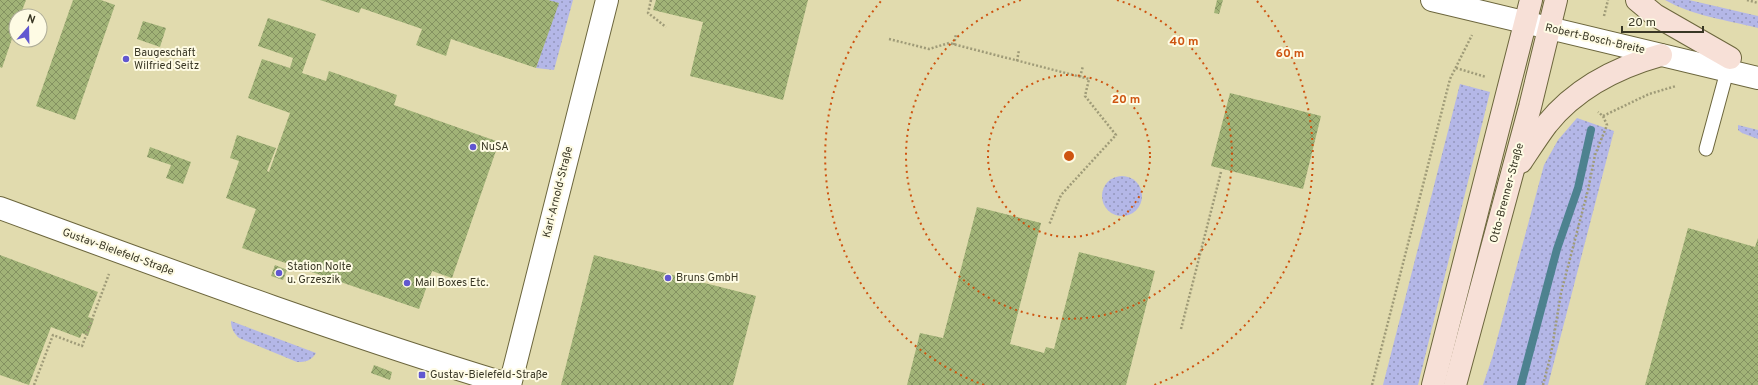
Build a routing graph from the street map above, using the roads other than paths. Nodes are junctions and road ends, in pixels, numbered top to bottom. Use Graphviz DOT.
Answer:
graph roads {
  1 [pos="607,0"];
  2 [pos="1432,0"];
  3 [pos="1637,0"];
  4 [pos="1485,6"];
  5 [pos="1528,11"];
  6 [pos="1553,15"];
  7 [pos="1661,55"];
  8 [pos="1729,65"];
  9 [pos="1758,65"];
  10 [pos="1758,78"];
  11 [pos="1706,149"];
  12 [pos="1512,175"];
  13 [pos="0,208"];
  14 [pos="510,385"];
  15 [pos="1434,385"];
  16 [pos="1455,385"];
  1 -- 14 [label="street, Karl-Arnold-Straße"];
  2 -- 4 [label="street, Robert-Bosch-Breite"];
  3 -- 8 [label="main road"];
  4 -- 5 [label="street, Robert-Bosch-Breite"];
  5 -- 6 [label="street, Robert-Bosch-Breite"];
  5 -- 15 [label="main road"];
  6 -- 7 [label="street, Robert-Bosch-Breite"];
  6 -- 8 [label="street, Robert-Bosch-Breite"];
  6 -- 12 [label="main road, Otto-Brenner-Straße"];
  7 -- 8 [label="street, Robert-Bosch-Breite"];
  7 -- 12 [label="main road"];
  8 -- 9 [label="street, Robert-Bosch-Breite"];
  8 -- 10 [label="street, Robert-Bosch-Breite"];
  8 -- 11 [label="lane"];
  12 -- 16 [label="main road, Otto-Brenner-Straße"];
  13 -- 14 [label="street, Gustav-Bielefeld-Straße"];
}
